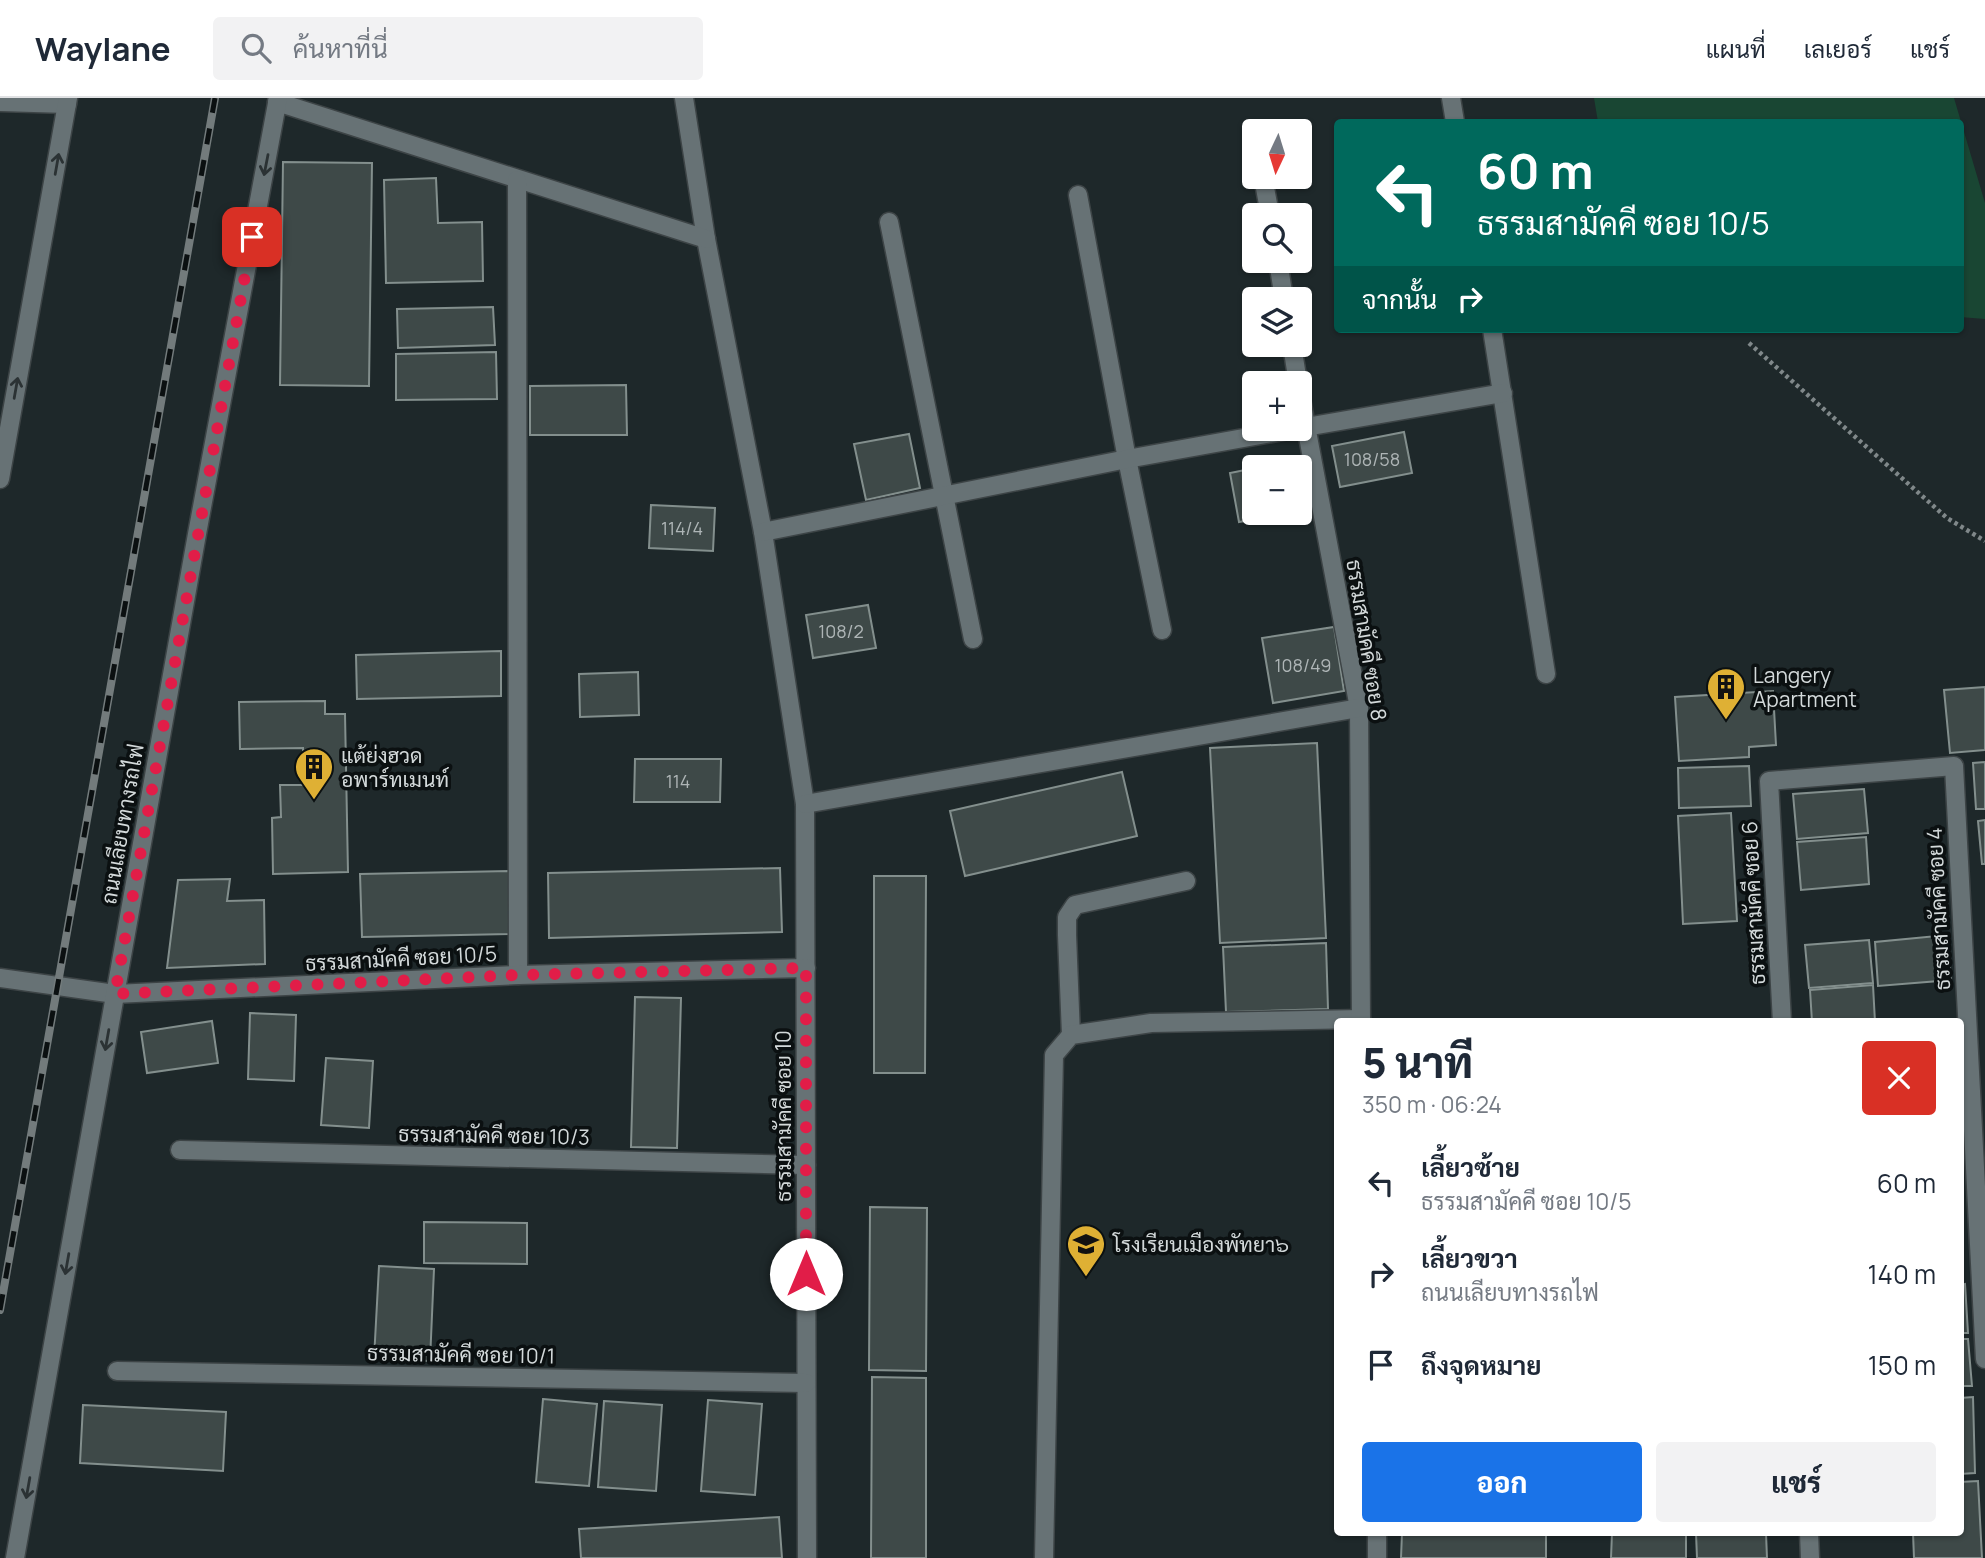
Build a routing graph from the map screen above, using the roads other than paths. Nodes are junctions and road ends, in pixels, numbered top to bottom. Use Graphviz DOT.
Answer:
graph roads {
  1 [pos="684,98"];
  2 [pos="1451,98"];
  3 [pos="278,100"];
  4 [pos="68,101"];
  5 [pos="0,102"];
  6 [pos="1454,119"];
  7 [pos="517,180"];
  8 [pos="1078,195"];
  9 [pos="890,222"];
  10 [pos="706,239"];
  11 [pos="1493,333"];
  12 [pos="1503,393"];
  13 [pos="1312,426"];
  14 [pos="1242,438"];
  15 [pos="1303,441"];
  16 [pos="1127,459"];
  17 [pos="0,479"];
  18 [pos="946,496"];
  19 [pos="763,531"];
  20 [pos="1162,630"];
  21 [pos="973,639"];
  22 [pos="1546,674"];
  23 [pos="1359,708"];
  24 [pos="1769,781"];
  25 [pos="805,804"];
  26 [pos="1186,881"];
  27 [pos="806,968"];
  28 [pos="518,975"];
  29 [pos="0,978"];
  30 [pos="115,994"];
  31 [pos="1361,1018"];
  32 [pos="1782,1018"];
  33 [pos="1334,1021"];
  34 [pos="1071,1035"];
  35 [pos="180,1150"];
  36 [pos="806,1165"];
  37 [pos="1985,1359"];
  38 [pos="117,1371"];
  39 [pos="806,1383"];
  40 [pos="1377,1536"];
  41 [pos="1808,1536"];
  42 [pos="15,1558"];
  43 [pos="807,1558"];
  44 [pos="1044,1558"];
  45 [pos="1377,1558"];
  46 [pos="1810,1558"];
  1 -- 10 [label="street, ธรรมสามัคคี ซอย 10"];
  2 -- 6 [label="street"];
  3 -- 7 [label="street"];
  3 -- 30 [label="street, ถนนเลียบทางรถไฟ, one-way"];
  4 -- 5 [label="street"];
  17 -- 4 [label="street, one-way"];
  7 -- 10 [label="street"];
  7 -- 28 [label="street"];
  8 -- 16 [label="street"];
  9 -- 18 [label="street"];
  10 -- 19 [label="street, ธรรมสามัคคี ซอย 10"];
  11 -- 12 [label="street"];
  12 -- 13 [label="street"];
  12 -- 22 [label="street"];
  14 -- 16 [label="street"];
  15 -- 23 [label="street, ธรรมสามัคคี ซอย 8"];
  16 -- 18 [label="street"];
  16 -- 20 [label="street"];
  18 -- 19 [label="street"];
  18 -- 21 [label="street"];
  19 -- 25 [label="street, ธรรมสามัคคี ซอย 10"];
  23 -- 25 [label="street"];
  23 -- 31 [label="street, ธรรมสามัคคี ซอย 8"];
  24 -- 32 [label="street, ธรรมสามัคคี ซอย 6"];
  24 -- 37 [label="street, ธรรมสามัคคี ซอย 4"];
  25 -- 27 [label="street, ธรรมสามัคคี ซอย 10"];
  26 -- 34 [label="street"];
  27 -- 28 [label="street, ธรรมสามัคคี ซอย 10/5"];
  27 -- 36 [label="street, ธรรมสามัคคี ซอย 10"];
  28 -- 30 [label="street, ธรรมสามัคคี ซอย 10/5"];
  29 -- 30 [label="street, ธรรมสามัคคี ซอย 10/5"];
  30 -- 42 [label="street, ถนนเลียบทางรถไฟ, one-way"];
  33 -- 34 [label="street"];
  34 -- 44 [label="street"];
  35 -- 36 [label="street, ธรรมสามัคคี ซอย 10/3"];
  36 -- 39 [label="street, ธรรมสามัคคี ซอย 10"];
  38 -- 39 [label="street, ธรรมสามัคคี ซอย 10/1"];
  39 -- 43 [label="street, ธรรมสามัคคี ซอย 10"];
  40 -- 45 [label="street"];
  41 -- 46 [label="street"];
}
